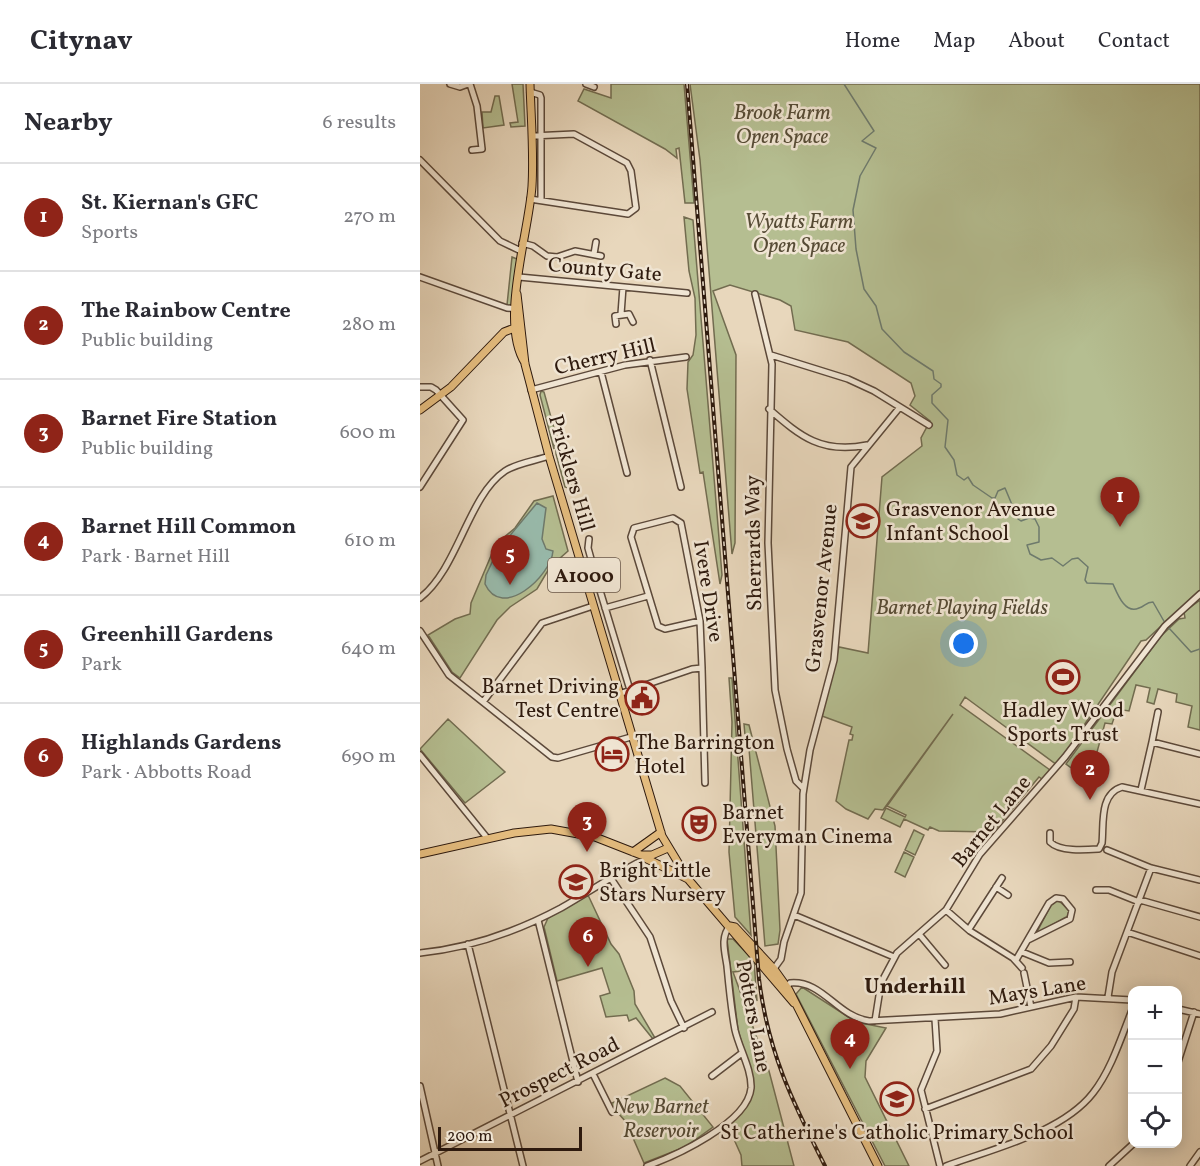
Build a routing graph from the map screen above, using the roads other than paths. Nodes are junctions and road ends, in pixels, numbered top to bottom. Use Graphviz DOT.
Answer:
graph roads {
  1 [pos="450,84"];
  2 [pos="469,84"];
  3 [pos="584,86"];
  4 [pos="594,87"];
  5 [pos="530,88"];
  6 [pos="541,135"];
  7 [pos="532,136"];
  8 [pos="472,150"];
  9 [pos="420,160"];
  10 [pos="530,199"];
  11 [pos="541,200"];
  12 [pos="596,242"];
  13 [pos="522,247"];
  14 [pos="594,254"];
  15 [pos="601,256"];
  16 [pos="420,277"];
  17 [pos="519,278"];
  18 [pos="623,286"];
  19 [pos="687,293"];
  20 [pos="755,294"];
  21 [pos="517,309"];
  22 [pos="621,314"];
  23 [pos="633,322"];
  24 [pos="616,324"];
  25 [pos="519,331"];
  26 [pos="771,355"];
  27 [pos="686,357"];
  28 [pos="650,360"];
  29 [pos="601,372"];
  30 [pos="420,387"];
  31 [pos="531,390"];
  32 [pos="441,395"];
  33 [pos="900,407"];
  34 [pos="769,409"];
  35 [pos="420,410"];
  36 [pos="929,425"];
  37 [pos="867,445"];
  38 [pos="549,456"];
  39 [pos="627,473"];
  40 [pos="420,487"];
  41 [pos="681,487"];
  42 [pos="589,539"];
  43 [pos="598,584"];
  44 [pos="588,587"];
  45 [pos="1200,594"];
  46 [pos="648,596"];
  47 [pos="420,598"];
  48 [pos="593,606"];
  49 [pos="605,608"];
  50 [pos="700,621"];
  51 [pos="420,631"];
  52 [pos="615,642"];
  53 [pos="605,646"];
  54 [pos="702,668"];
  55 [pos="630,690"];
  56 [pos="619,694"];
  57 [pos="483,702"];
  58 [pos="1158,712"];
  59 [pos="631,737"];
  60 [pos="1152,742"];
  61 [pos="1200,754"];
  62 [pos="420,755"];
  63 [pos="426,763"];
  64 [pos="420,766"];
  65 [pos="705,783"];
  66 [pos="803,788"];
  67 [pos="1141,790"];
  68 [pos="1200,804"];
  69 [pos="661,832"];
  70 [pos="1050,833"];
  71 [pos="488,839"];
  72 [pos="668,848"];
  73 [pos="1107,850"];
  74 [pos="633,852"];
  75 [pos="420,854"];
  76 [pos="644,856"];
  77 [pos="637,863"];
  78 [pos="1151,868"];
  79 [pos="610,877"];
  80 [pos="1002,878"];
  81 [pos="688,879"];
  82 [pos="1200,880"];
  83 [pos="996,887"];
  84 [pos="1096,890"];
  85 [pos="1008,895"];
  86 [pos="1139,901"];
  87 [pos="946,910"];
  88 [pos="794,915"];
  89 [pos="1200,917"];
  90 [pos="538,920"];
  91 [pos="730,926"];
  92 [pos="969,929"];
  93 [pos="1127,932"];
  94 [pos="919,934"];
  95 [pos="1028,940"];
  96 [pos="468,944"];
  97 [pos="420,952"];
  98 [pos="1022,952"];
  99 [pos="1200,956"];
  100 [pos="894,957"];
  101 [pos="1016,960"];
  102 [pos="1070,962"];
  103 [pos="945,965"];
  104 [pos="773,972"];
  105 [pos="786,989"];
  106 [pos="1076,997"];
  107 [pos="1108,997"];
  108 [pos="1128,1000"];
  109 [pos="1031,1007"];
  110 [pos="1182,1010"];
  111 [pos="712,1012"];
  112 [pos="1197,1013"];
  113 [pos="935,1018"];
  114 [pos="1128,1020"];
  115 [pos="875,1021"];
  116 [pos="684,1028"];
  117 [pos="1182,1052"];
  118 [pos="742,1053"];
  119 [pos="593,1074"];
  120 [pos="712,1076"];
  121 [pos="578,1082"];
  122 [pos="420,1086"];
  123 [pos="925,1109"];
  124 [pos="612,1112"];
  125 [pos="511,1115"];
  126 [pos="1128,1148"];
  127 [pos="1200,1152"];
  128 [pos="435,1153"];
  129 [pos="420,1161"];
  130 [pos="1191,1164"];
  131 [pos="438,1166"];
  132 [pos="523,1166"];
  133 [pos="647,1166"];
  134 [pos="878,1166"];
  135 [pos="939,1166"];
  136 [pos="946,1166"];
  137 [pos="1109,1166"];
  138 [pos="1200,1166"];
  1 -- 2 [label="street"];
  2 -- 8 [label="street"];
  3 -- 4 [label="street"];
  5 -- 6 [label="street"];
  5 -- 7 [label="main road, A1000"];
  6 -- 7 [label="street"];
  6 -- 11 [label="street"];
  6 -- 11 [label="street"];
  7 -- 10 [label="main road, A1000"];
  9 -- 13 [label="street"];
  10 -- 11 [label="street"];
  10 -- 13 [label="main road, A1000"];
  12 -- 14 [label="street"];
  13 -- 14 [label="street"];
  13 -- 17 [label="main road, A1000"];
  14 -- 15 [label="street"];
  16 -- 21 [label="street"];
  17 -- 18 [label="street, County Gate"];
  17 -- 21 [label="main road, A1000"];
  18 -- 19 [label="street, County Gate"];
  18 -- 22 [label="street"];
  20 -- 26 [label="street, Sherrards Way"];
  21 -- 25 [label="main road, A1000"];
  22 -- 23 [label="street"];
  22 -- 24 [label="street"];
  25 -- 31 [label="main road, Pricklers Hill / A1000"];
  25 -- 32 [label="main road"];
  26 -- 33 [label="street"];
  26 -- 34 [label="street, Sherrards Way"];
  27 -- 28 [label="street, Cherry Hill"];
  28 -- 29 [label="street, Cherry Hill"];
  28 -- 41 [label="street"];
  29 -- 31 [label="street, Cherry Hill"];
  29 -- 39 [label="street"];
  30 -- 32 [label="street"];
  31 -- 38 [label="main road, Pricklers Hill / A1000"];
  32 -- 35 [label="main road"];
  32 -- 40 [label="street"];
  33 -- 36 [label="street"];
  33 -- 37 [label="street, Grasvenor Avenue"];
  34 -- 37 [label="street"];
  34 -- 66 [label="street, Sherrards Way"];
  37 -- 66 [label="street, Grasvenor Avenue"];
  38 -- 44 [label="main road, Pricklers Hill / A1000"];
  38 -- 47 [label="street"];
  42 -- 43 [label="street"];
  43 -- 44 [label="street"];
  43 -- 49 [label="street"];
  44 -- 48 [label="main road, Pricklers Hill / A1000"];
  45 -- 87 [label="street, Barnet Lane"];
  46 -- 49 [label="street"];
  46 -- 50 [label="street"];
  46 -- 50 [label="street, Ivere Drive"];
  48 -- 53 [label="main road, Pricklers Hill / A1000"];
  48 -- 57 [label="street"];
  49 -- 52 [label="street"];
  50 -- 54 [label="street, Ivere Drive"];
  51 -- 57 [label="street"];
  52 -- 53 [label="street"];
  52 -- 55 [label="street"];
  53 -- 56 [label="main road, Pricklers Hill / A1000"];
  54 -- 55 [label="street"];
  54 -- 65 [label="street, Ivere Drive"];
  55 -- 56 [label="street"];
  56 -- 59 [label="main road, A1000"];
  57 -- 59 [label="street"];
  58 -- 60 [label="street"];
  59 -- 69 [label="main road, A1000"];
  60 -- 61 [label="street"];
  60 -- 67 [label="street"];
  62 -- 63 [label="street"];
  63 -- 64 [label="street"];
  63 -- 71 [label="street"];
  66 -- 88 [label="street, Grasvenor Avenue"];
  67 -- 68 [label="street"];
  67 -- 70 [label="street"];
  69 -- 72 [label="main road, A1000"];
  69 -- 74 [label="main road"];
  71 -- 74 [label="main road"];
  71 -- 75 [label="main road"];
  72 -- 76 [label="main road"];
  72 -- 81 [label="main road, A1000"];
  73 -- 78 [label="street"];
  74 -- 76 [label="main road"];
  76 -- 81 [label="main road"];
  77 -- 79 [label="street"];
  78 -- 82 [label="street"];
  78 -- 86 [label="street"];
  79 -- 90 [label="street"];
  79 -- 116 [label="street"];
  80 -- 83 [label="street"];
  81 -- 91 [label="main road, A1000"];
  83 -- 85 [label="street"];
  83 -- 92 [label="street"];
  84 -- 86 [label="street"];
  86 -- 89 [label="street"];
  86 -- 93 [label="street"];
  87 -- 92 [label="street"];
  87 -- 94 [label="street, Barnet Lane"];
  88 -- 100 [label="street"];
  88 -- 104 [label="street, Grasvenor Avenue"];
  90 -- 96 [label="street"];
  90 -- 121 [label="street"];
  91 -- 104 [label="main road, A1000"];
  91 -- 104 [label="main road, A1000"];
  91 -- 118 [label="street, Potters Lane"];
  92 -- 101 [label="street"];
  93 -- 99 [label="street"];
  93 -- 107 [label="street"];
  94 -- 100 [label="street, Barnet Lane"];
  94 -- 103 [label="street"];
  95 -- 95 [label="street"];
  95 -- 98 [label="street"];
  96 -- 97 [label="street"];
  96 -- 125 [label="street"];
  98 -- 101 [label="street"];
  98 -- 102 [label="street"];
  100 -- 115 [label="street, Barnet Lane"];
  101 -- 109 [label="street"];
  104 -- 105 [label="main road, A1000"];
  105 -- 115 [label="street"];
  105 -- 134 [label="main road, A1000"];
  106 -- 107 [label="street, Mays Lane"];
  106 -- 109 [label="street, Mays Lane"];
  106 -- 123 [label="street"];
  107 -- 108 [label="street, Mays Lane"];
  109 -- 113 [label="street, Mays Lane"];
  110 -- 112 [label="street"];
  111 -- 116 [label="street, Prospect Road"];
  112 -- 117 [label="street"];
  113 -- 115 [label="street, Mays Lane"];
  113 -- 123 [label="street"];
  114 -- 136 [label="street"];
  116 -- 119 [label="street, Prospect Road"];
  118 -- 120 [label="street"];
  118 -- 133 [label="street, Potters Lane"];
  119 -- 121 [label="street, Prospect Road"];
  119 -- 124 [label="street"];
  121 -- 125 [label="street, Prospect Road"];
  122 -- 128 [label="street"];
  123 -- 135 [label="street"];
  125 -- 128 [label="street, Prospect Road"];
  125 -- 132 [label="street"];
  126 -- 137 [label="street"];
  127 -- 130 [label="street"];
  128 -- 129 [label="street, Prospect Road"];
  128 -- 131 [label="street"];
  130 -- 138 [label="street"];
}
